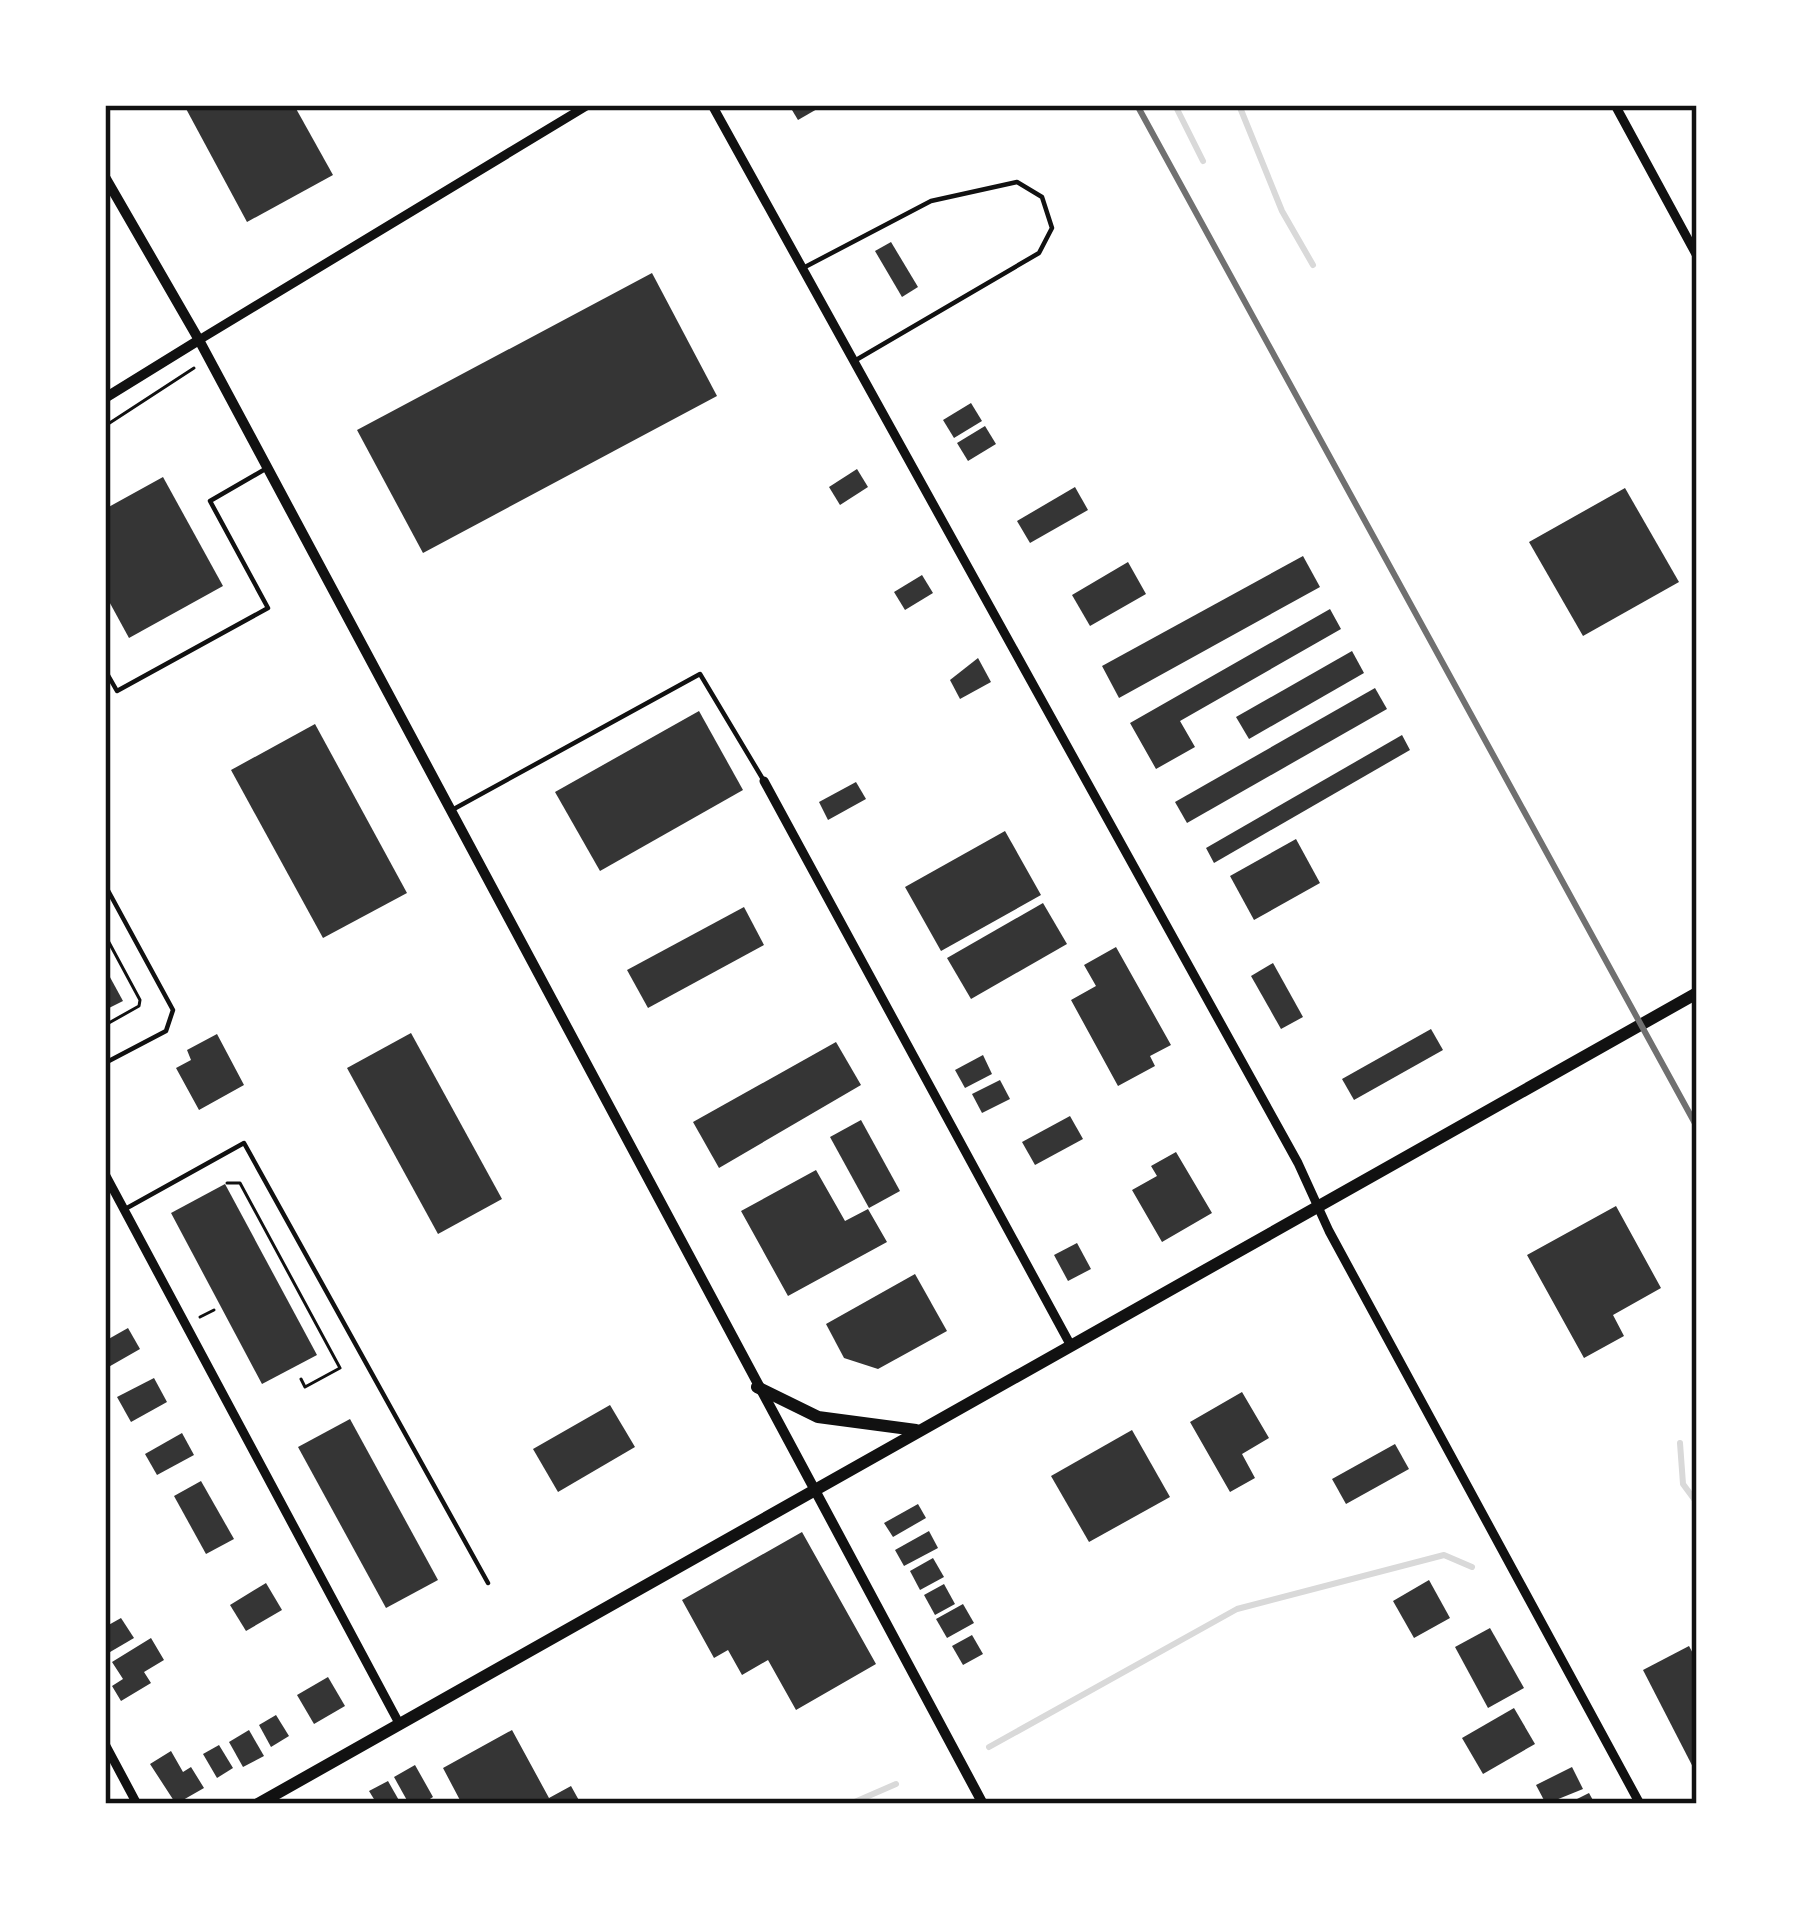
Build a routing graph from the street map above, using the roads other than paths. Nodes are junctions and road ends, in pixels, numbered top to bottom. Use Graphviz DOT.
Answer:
graph roads {
  1 [pos="588,105"];
  2 [pos="712,105"];
  3 [pos="1615,105"];
  4 [pos="105,177"];
  5 [pos="1697,256"];
  6 [pos="805,267"];
  7 [pos="199,340"];
  8 [pos="856,360"];
  9 [pos="105,398"];
  10 [pos="268,468"];
  11 [pos="105,670"];
  12 [pos="764,782"];
  13 [pos="451,811"];
  14 [pos="105,886"];
  15 [pos="1697,993"];
  16 [pos="105,1063"];
  17 [pos="105,1174"];
  18 [pos="1317,1204"];
  19 [pos="124,1209"];
  20 [pos="1070,1344"];
  21 [pos="757,1387"];
  22 [pos="918,1430"];
  23 [pos="815,1489"];
  24 [pos="488,1583"];
  25 [pos="400,1725"];
  26 [pos="105,1744"];
  27 [pos="137,1804"];
  28 [pos="258,1804"];
  29 [pos="983,1804"];
  30 [pos="1640,1804"];
  1 -- 7 [label="street"];
  2 -- 6 [label="street"];
  3 -- 5 [label="street"];
  4 -- 7 [label="street"];
  6 -- 8 [label="street"];
  6 -- 8 [label="lane"];
  7 -- 9 [label="street"];
  7 -- 10 [label="street"];
  8 -- 18 [label="street"];
  10 -- 11 [label="lane"];
  10 -- 13 [label="street"];
  12 -- 13 [label="lane"];
  12 -- 20 [label="street"];
  13 -- 21 [label="street"];
  14 -- 16 [label="lane"];
  15 -- 18 [label="main road"];
  17 -- 19 [label="street"];
  18 -- 20 [label="main road"];
  18 -- 30 [label="street"];
  19 -- 24 [label="lane"];
  19 -- 25 [label="street"];
  20 -- 22 [label="main road"];
  21 -- 22 [label="main road"];
  21 -- 23 [label="street"];
  22 -- 23 [label="main road"];
  23 -- 25 [label="main road"];
  23 -- 29 [label="street"];
  25 -- 28 [label="main road"];
  26 -- 27 [label="street"];
}
